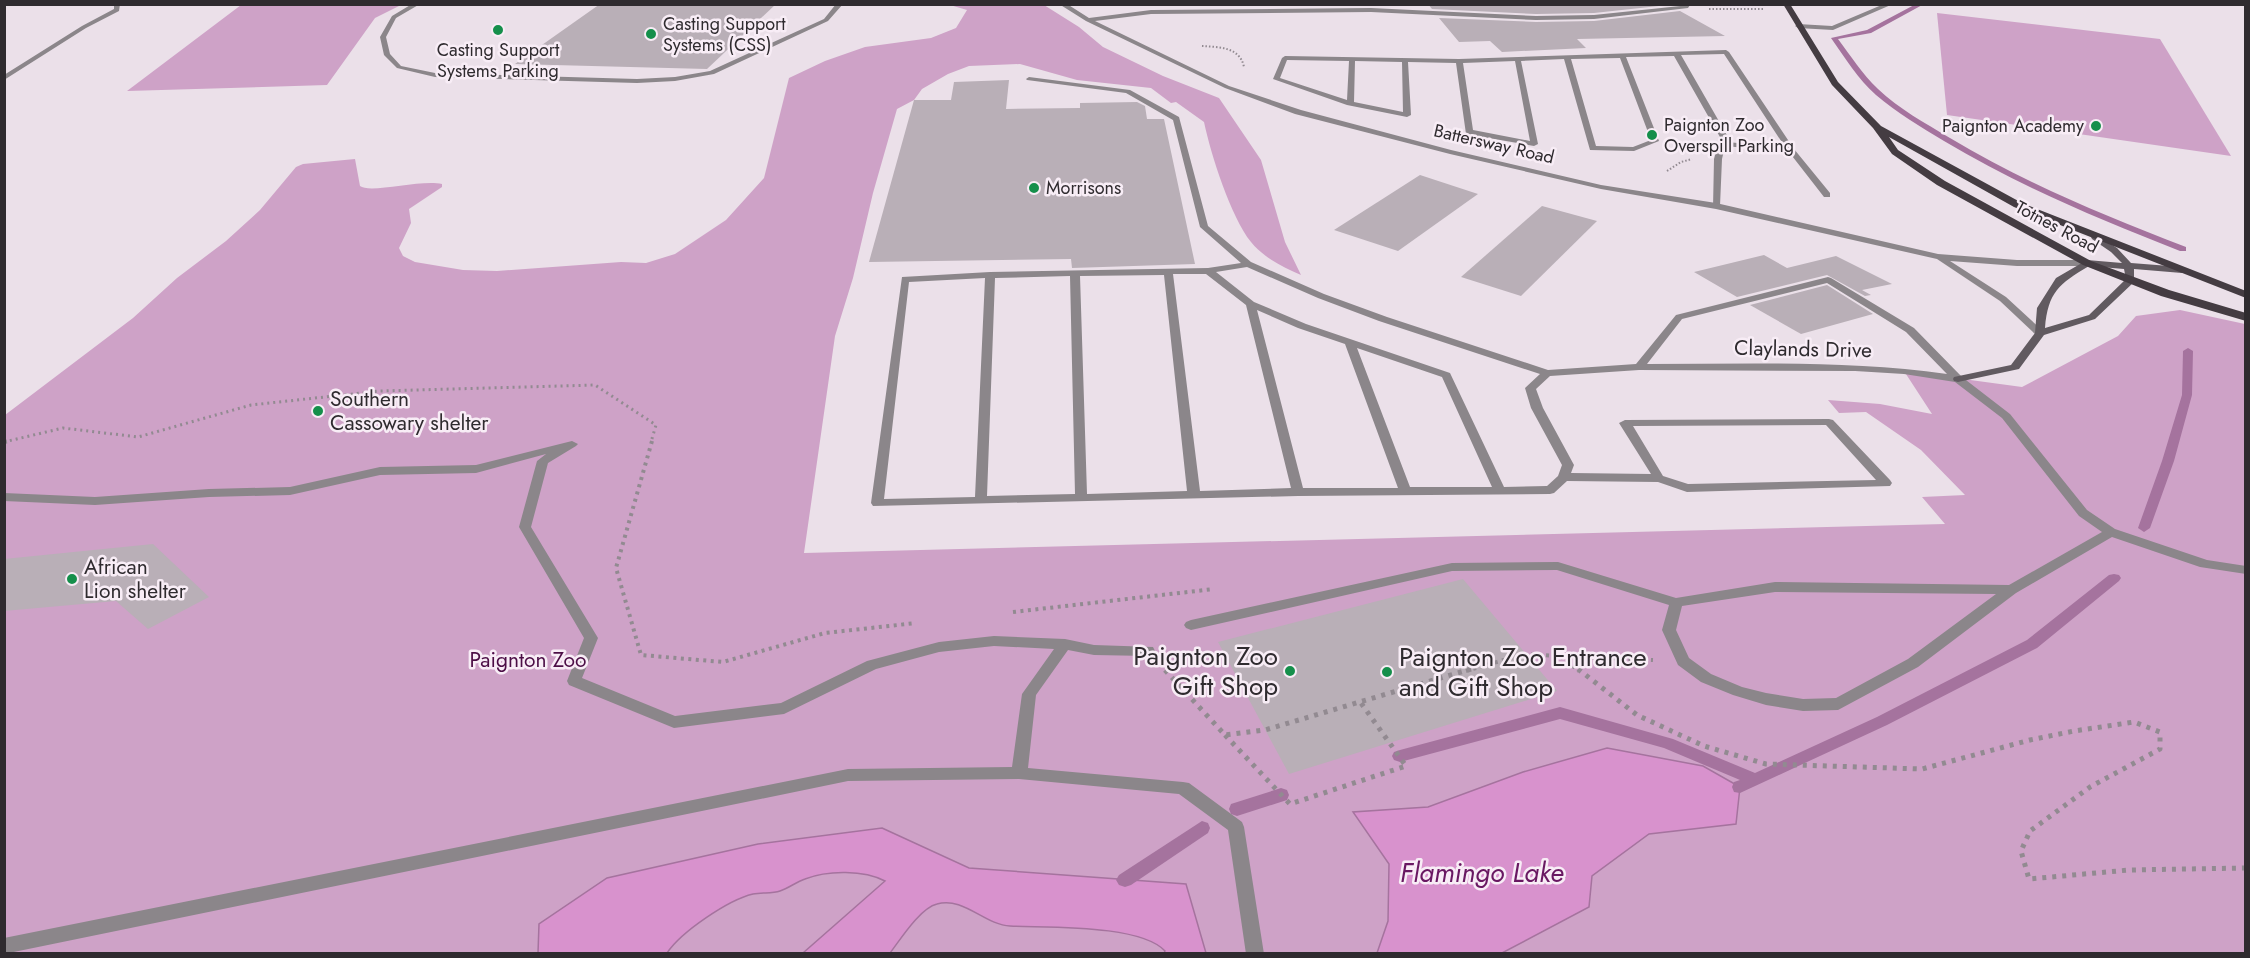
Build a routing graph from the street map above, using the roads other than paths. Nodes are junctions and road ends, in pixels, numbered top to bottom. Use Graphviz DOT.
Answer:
graph roads {
  1 [pos="117,4"];
  2 [pos="417,4"];
  3 [pos="840,4"];
  4 [pos="1062,4"];
  5 [pos="1890,4"];
  6 [pos="1688,6"];
  7 [pos="1788,7"];
  8 [pos="1088,20"];
  9 [pos="1798,26"];
  10 [pos="1676,53"];
  11 [pos="1622,55"];
  12 [pos="1567,57"];
  13 [pos="1352,59"];
  14 [pos="1518,60"];
  15 [pos="1405,61"];
  16 [pos="1459,61"];
  17 [pos="4,78"];
  18 [pos="1029,79"];
  19 [pos="1350,103"];
  20 [pos="1876,126"];
  21 [pos="1723,144"];
  22 [pos="1791,150"];
  23 [pos="1827,195"];
  24 [pos="1716,206"];
  25 [pos="2095,237"];
  26 [pos="1938,257"];
  27 [pos="2087,263"];
  28 [pos="1248,264"];
  29 [pos="2128,265"];
  30 [pos="2182,270"];
  31 [pos="1208,271"];
  32 [pos="1168,273"];
  33 [pos="1075,274"];
  34 [pos="990,275"];
  35 [pos="2131,280"];
  36 [pos="2246,295"];
  37 [pos="1251,304"];
  38 [pos="2246,317"];
  39 [pos="2040,333"];
  40 [pos="1349,341"];
  41 [pos="1639,366"];
  42 [pos="1547,374"];
  43 [pos="1958,379"];
  44 [pos="1564,477"];
  45 [pos="1659,478"];
  46 [pos="1500,490"];
  47 [pos="1405,491"];
  48 [pos="1298,492"];
  49 [pos="1194,495"];
  50 [pos="4,497"];
  51 [pos="1081,498"];
  52 [pos="981,501"];
  53 [pos="2111,532"];
  54 [pos="2246,570"];
  55 [pos="2011,591"];
  56 [pos="1676,603"];
  57 [pos="1191,625"];
  58 [pos="1065,644"];
  59 [pos="1148,651"];
  60 [pos="1019,773"];
  61 [pos="4,946"];
  62 [pos="1255,954"];
  1 -- 17 [label="street"];
  2 -- 3 [label="street"];
  4 -- 8 [label="street, Battersway Road"];
  5 -- 9 [label="street"];
  6 -- 8 [label="street"];
  7 -- 9 [label="main road, Totnes Road"];
  8 -- 24 [label="street, Battersway Road"];
  9 -- 20 [label="main road, Totnes Road"];
  10 -- 11 [label="street"];
  10 -- 21 [label="street"];
  10 -- 22 [label="street"];
  11 -- 12 [label="street"];
  11 -- 12 [label="street"];
  12 -- 14 [label="street"];
  13 -- 15 [label="street"];
  13 -- 19 [label="street"];
  13 -- 19 [label="street"];
  14 -- 16 [label="street"];
  14 -- 16 [label="street"];
  15 -- 16 [label="street"];
  15 -- 19 [label="street"];
  18 -- 28 [label="street"];
  20 -- 25 [label="main road, Totnes Road"];
  20 -- 27 [label="main road, Totnes Road"];
  21 -- 22 [label="street"];
  21 -- 24 [label="street"];
  22 -- 23 [label="street"];
  24 -- 26 [label="street, Battersway Road"];
  25 -- 29 [label="street"];
  25 -- 30 [label="main road, Totnes Road"];
  26 -- 27 [label="street, Battersway Road"];
  26 -- 39 [label="street, Battersway Road"];
  27 -- 29 [label="street"];
  27 -- 35 [label="main road, Totnes Road"];
  27 -- 39 [label="street"];
  28 -- 31 [label="street"];
  28 -- 42 [label="street"];
  29 -- 30 [label="street"];
  29 -- 35 [label="street"];
  30 -- 36 [label="main road, Totnes Road"];
  31 -- 32 [label="street"];
  31 -- 37 [label="street"];
  32 -- 33 [label="street"];
  32 -- 49 [label="street"];
  33 -- 34 [label="street"];
  33 -- 51 [label="street"];
  34 -- 52 [label="street"];
  34 -- 52 [label="street"];
  35 -- 38 [label="main road, Totnes Road"];
  35 -- 39 [label="street"];
  37 -- 40 [label="street"];
  37 -- 48 [label="street"];
  39 -- 43 [label="street, Claylands Drive"];
  40 -- 46 [label="street"];
  40 -- 47 [label="street"];
  41 -- 42 [label="street, Claylands Drive"];
  41 -- 43 [label="street, Claylands Drive"];
  41 -- 43 [label="street"];
  42 -- 44 [label="street"];
  43 -- 53 [label="street"];
  44 -- 45 [label="street"];
  44 -- 46 [label="street"];
  45 -- 45 [label="street"];
  46 -- 47 [label="street"];
  47 -- 48 [label="street"];
  48 -- 49 [label="street"];
  49 -- 51 [label="street"];
  50 -- 58 [label="street"];
  51 -- 52 [label="street"];
  53 -- 54 [label="street"];
  53 -- 55 [label="street"];
  55 -- 56 [label="street"];
  55 -- 56 [label="street"];
  56 -- 57 [label="street"];
  58 -- 59 [label="street"];
  58 -- 60 [label="street"];
  60 -- 61 [label="street"];
  60 -- 62 [label="street"];
}
